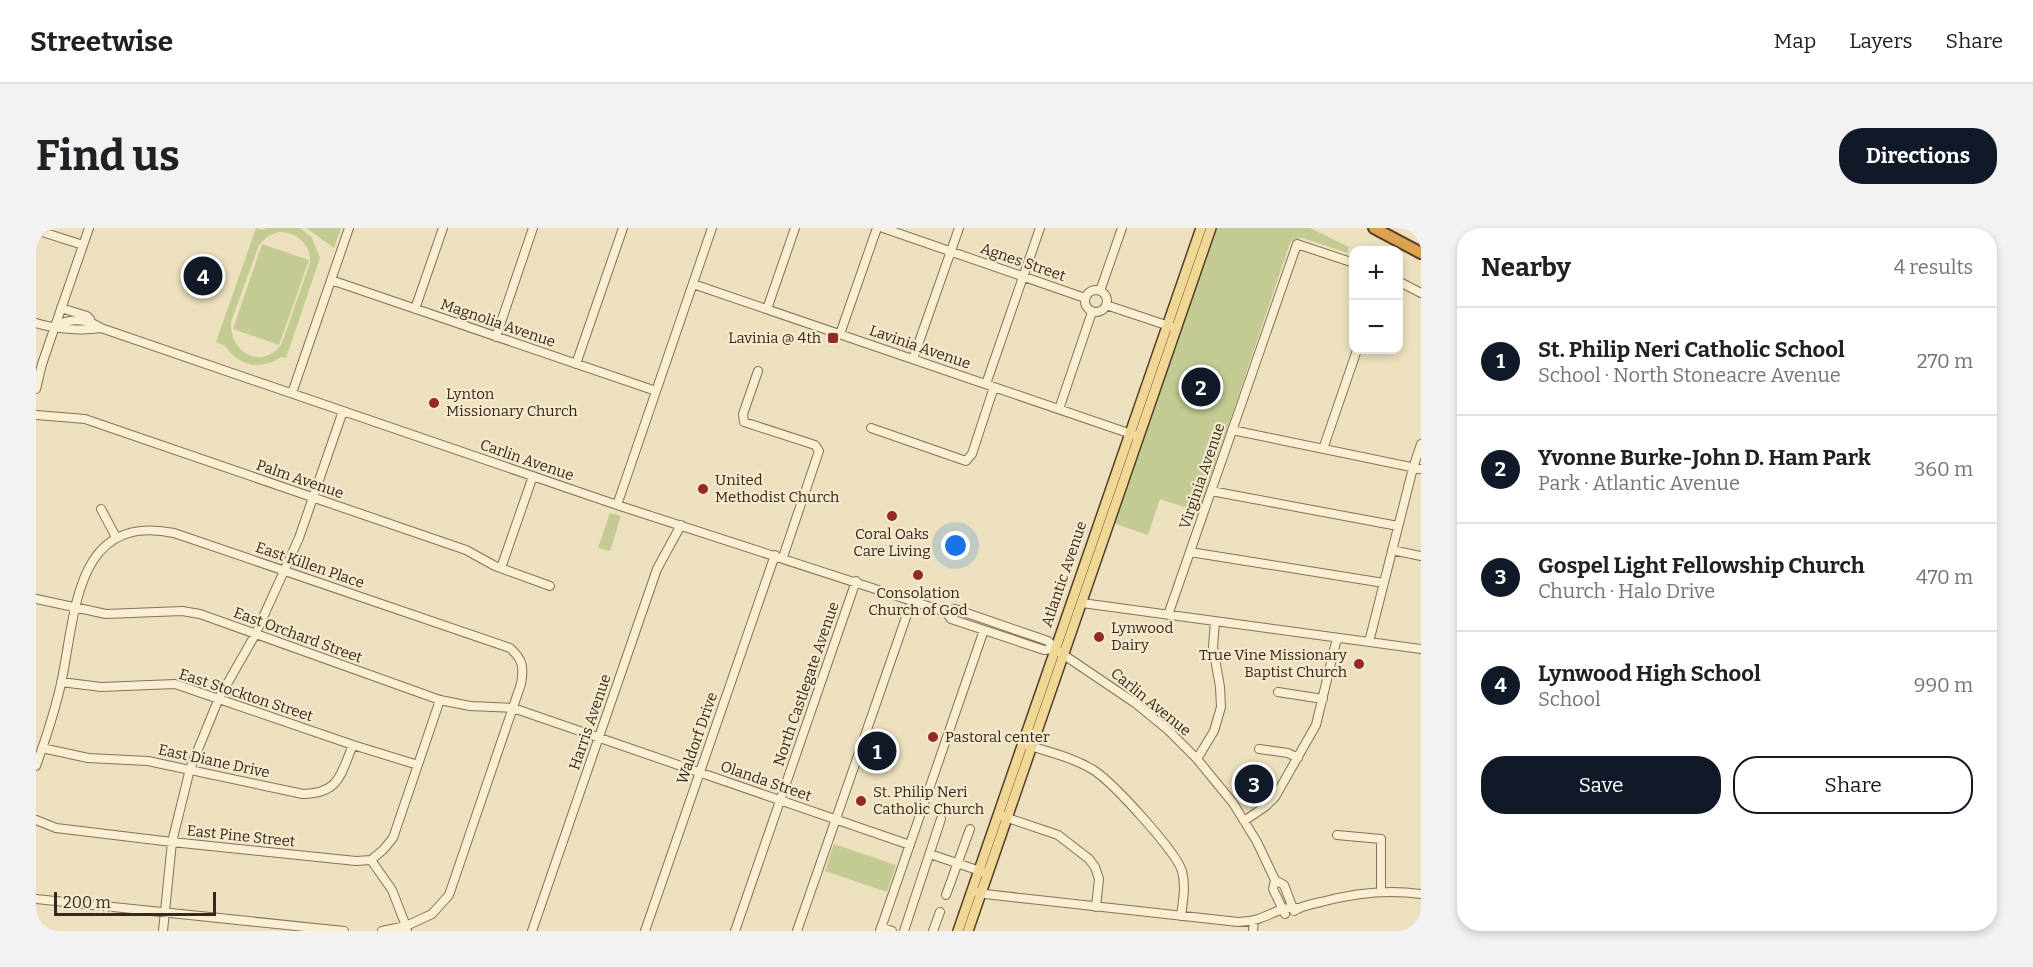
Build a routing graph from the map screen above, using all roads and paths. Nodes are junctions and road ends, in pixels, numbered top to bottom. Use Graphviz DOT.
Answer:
graph roads {
  1 [pos="89,228"];
  2 [pos="349,228"];
  3 [pos="443,228"];
  4 [pos="533,228"];
  5 [pos="623,228"];
  6 [pos="712,228"];
  7 [pos="795,228"];
  8 [pos="877,228"];
  9 [pos="883,228"];
  10 [pos="959,228"];
  11 [pos="1040,228"];
  12 [pos="1122,228"];
  13 [pos="1201,228"];
  14 [pos="1211,228"];
  15 [pos="36,230"];
  16 [pos="1379,230"];
  17 [pos="83,245"];
  18 [pos="951,251"];
  19 [pos="1421,251"];
  20 [pos="1349,262"];
  21 [pos="1024,276"];
  22 [pos="331,280"];
  23 [pos="1403,283"];
  24 [pos="693,284"];
  25 [pos="1100,291"];
  26 [pos="1421,292"];
  27 [pos="1085,298"];
  28 [pos="1106,305"];
  29 [pos="61,308"];
  30 [pos="415,309"];
  31 [pos="767,309"];
  32 [pos="1092,312"];
  33 [pos="93,322"];
  34 [pos="36,323"];
  35 [pos="55,326"];
  36 [pos="1172,327"];
  37 [pos="101,328"];
  38 [pos="840,334"];
  39 [pos="496,337"];
  40 [pos="1356,354"];
  41 [pos="914,359"];
  42 [pos="576,364"];
  43 [pos="758,371"];
  44 [pos="990,385"];
  45 [pos="36,389"];
  46 [pos="656,391"];
  47 [pos="292,393"];
  48 [pos="1059,409"];
  49 [pos="343,411"];
  50 [pos="36,415"];
  51 [pos="871,428"];
  52 [pos="1232,430"];
  53 [pos="1129,433"];
  54 [pos="1139,436"];
  55 [pos="1421,444"];
  56 [pos="1323,449"];
  57 [pos="1417,468"];
  58 [pos="533,476"];
  59 [pos="1211,491"];
  60 [pos="313,497"];
  61 [pos="617,505"];
  62 [pos="101,509"];
  63 [pos="681,525"];
  64 [pos="1398,526"];
  65 [pos="116,537"];
  66 [pos="1392,550"];
  67 [pos="1190,552"];
  68 [pos="779,556"];
  69 [pos="1421,556"];
  70 [pos="501,568"];
  71 [pos="285,570"];
  72 [pos="855,581"];
  73 [pos="1384,583"];
  74 [pos="550,586"];
  75 [pos="36,599"];
  76 [pos="912,600"];
  77 [pos="1082,603"];
  78 [pos="76,609"];
  79 [pos="946,612"];
  80 [pos="1168,615"];
  81 [pos="1215,621"];
  82 [pos="984,630"];
  83 [pos="255,635"];
  84 [pos="1337,638"];
  85 [pos="1369,642"];
  86 [pos="1054,648"];
  87 [pos="1421,649"];
  88 [pos="1065,654"];
  89 [pos="61,682"];
  90 [pos="1278,692"];
  91 [pos="219,698"];
  92 [pos="1323,699"];
  93 [pos="440,700"];
  94 [pos="513,708"];
  95 [pos="546,720"];
  96 [pos="599,738"];
  97 [pos="1022,744"];
  98 [pos="353,745"];
  99 [pos="1032,747"];
  100 [pos="42,748"];
  101 [pos="1259,749"];
  102 [pos="1298,758"];
  103 [pos="1197,759"];
  104 [pos="418,765"];
  105 [pos="36,766"];
  106 [pos="190,769"];
  107 [pos="700,773"];
  108 [pos="780,800"];
  109 [pos="998,814"];
  110 [pos="1007,818"];
  111 [pos="836,819"];
  112 [pos="941,819"];
  113 [pos="36,820"];
  114 [pos="1244,821"];
  115 [pos="970,829"];
  116 [pos="1337,835"];
  117 [pos="172,842"];
  118 [pos="910,845"];
  119 [pos="930,854"];
  120 [pos="371,860"];
  121 [pos="957,863"];
  122 [pos="983,872"];
  123 [pos="1275,880"];
  124 [pos="976,891"];
  125 [pos="1381,892"];
  126 [pos="1421,894"];
  127 [pos="946,895"];
  128 [pos="36,899"];
  129 [pos="1096,907"];
  130 [pos="1295,909"];
  131 [pos="166,912"];
  132 [pos="940,912"];
  133 [pos="1284,912"];
  134 [pos="1181,916"];
  135 [pos="1258,919"];
  136 [pos="406,929"];
  137 [pos="880,929"];
  138 [pos="163,931"];
  139 [pos="344,931"];
  140 [pos="382,931"];
  141 [pos="532,931"];
  142 [pos="645,931"];
  143 [pos="735,931"];
  144 [pos="797,931"];
  145 [pos="892,931"];
  146 [pos="904,931"];
  147 [pos="933,931"];
  148 [pos="958,931"];
  149 [pos="968,931"];
  150 [pos="1252,931"];
  1 -- 17 [label="street"];
  2 -- 22 [label="street"];
  3 -- 30 [label="street"];
  4 -- 39 [label="street"];
  5 -- 42 [label="street"];
  6 -- 24 [label="street"];
  7 -- 31 [label="street"];
  8 -- 38 [label="street"];
  9 -- 18 [label="street, Agnes Street"];
  10 -- 18 [label="street"];
  11 -- 21 [label="street"];
  12 -- 25 [label="street"];
  13 -- 36 [label="main road, Atlantic Avenue"];
  14 -- 36 [label="main road, Atlantic Avenue"];
  15 -- 17 [label="street"];
  16 -- 19 [label="highway"];
  17 -- 29 [label="street"];
  18 -- 21 [label="street, Agnes Street"];
  18 -- 41 [label="street"];
  20 -- 52 [label="street, Virginia Avenue"];
  21 -- 27 [label="street, Agnes Street"];
  21 -- 44 [label="street"];
  22 -- 30 [label="street, Magnolia Avenue"];
  22 -- 47 [label="street"];
  23 -- 26 [label="street"];
  24 -- 31 [label="street, Lavinia Avenue"];
  24 -- 46 [label="street"];
  25 -- 27 [label="street"];
  25 -- 28 [label="street"];
  27 -- 32 [label="street"];
  28 -- 32 [label="street"];
  28 -- 36 [label="street"];
  29 -- 33 [label="street"];
  29 -- 35 [label="street"];
  30 -- 39 [label="street, Magnolia Avenue"];
  31 -- 38 [label="street, Lavinia Avenue"];
  32 -- 48 [label="street"];
  33 -- 35 [label="street, Carlin Avenue"];
  33 -- 37 [label="street, Carlin Avenue"];
  34 -- 35 [label="street, Carlin Avenue"];
  35 -- 37 [label="street, Carlin Avenue"];
  35 -- 45 [label="street"];
  36 -- 53 [label="main road, Atlantic Avenue"];
  36 -- 54 [label="main road, Atlantic Avenue"];
  37 -- 47 [label="street, Carlin Avenue"];
  38 -- 41 [label="street, Lavinia Avenue"];
  39 -- 42 [label="street, Magnolia Avenue"];
  40 -- 56 [label="street"];
  41 -- 44 [label="street, Lavinia Avenue"];
  42 -- 46 [label="street, Magnolia Avenue"];
  43 -- 68 [label="street, Waldorf Drive"];
  44 -- 48 [label="street, Lavinia Avenue"];
  44 -- 51 [label="street"];
  46 -- 61 [label="street"];
  47 -- 49 [label="street, Carlin Avenue"];
  48 -- 53 [label="street, Lavinia Avenue"];
  49 -- 58 [label="street, Carlin Avenue"];
  49 -- 60 [label="street"];
  50 -- 60 [label="street, Palm Avenue"];
  52 -- 56 [label="street"];
  52 -- 59 [label="street, Virginia Avenue"];
  53 -- 54 [label="street, Lavinia Avenue"];
  53 -- 86 [label="main road, Atlantic Avenue"];
  54 -- 77 [label="main road, Atlantic Avenue"];
  55 -- 57 [label="street"];
  56 -- 57 [label="street"];
  57 -- 64 [label="street"];
  58 -- 61 [label="street, Carlin Avenue"];
  58 -- 70 [label="street"];
  59 -- 64 [label="street"];
  59 -- 67 [label="street, Virginia Avenue"];
  60 -- 70 [label="street, Palm Avenue"];
  60 -- 71 [label="street"];
  61 -- 63 [label="street, Carlin Avenue"];
  62 -- 65 [label="street"];
  63 -- 68 [label="street, Carlin Avenue"];
  63 -- 96 [label="street, Harris Avenue"];
  64 -- 66 [label="street"];
  65 -- 71 [label="street, East Killen Place"];
  65 -- 78 [label="street, East Killen Place"];
  66 -- 69 [label="street"];
  66 -- 73 [label="street"];
  67 -- 73 [label="street"];
  67 -- 80 [label="street, Virginia Avenue"];
  68 -- 72 [label="street, Carlin Avenue"];
  68 -- 107 [label="street, Waldorf Drive"];
  70 -- 74 [label="street, Palm Avenue"];
  71 -- 83 [label="street"];
  71 -- 94 [label="street, East Killen Place"];
  72 -- 76 [label="street, Carlin Avenue"];
  72 -- 108 [label="street, North Castlegate Avenue"];
  73 -- 85 [label="street"];
  75 -- 78 [label="street, East Orchard Street"];
  76 -- 79 [label="street, Carlin Avenue"];
  76 -- 111 [label="street"];
  77 -- 80 [label="street"];
  77 -- 88 [label="main road, Atlantic Avenue"];
  78 -- 83 [label="street, East Orchard Street"];
  78 -- 89 [label="street, East Killen Place"];
  79 -- 82 [label="street, Carlin Avenue"];
  79 -- 86 [label="street, Carlin Avenue"];
  80 -- 81 [label="street"];
  81 -- 84 [label="street"];
  81 -- 103 [label="street"];
  82 -- 86 [label="street, Carlin Avenue"];
  82 -- 118 [label="street"];
  83 -- 91 [label="street"];
  83 -- 93 [label="street, East Orchard Street"];
  84 -- 85 [label="street"];
  84 -- 92 [label="street"];
  85 -- 87 [label="street"];
  86 -- 88 [label="street, Carlin Avenue"];
  86 -- 97 [label="main road, Atlantic Avenue"];
  88 -- 99 [label="main road, Atlantic Avenue"];
  88 -- 103 [label="street, Carlin Avenue"];
  89 -- 91 [label="street, East Stockton Street"];
  89 -- 100 [label="street, East Killen Place"];
  90 -- 92 [label="street"];
  91 -- 98 [label="street, East Stockton Street"];
  91 -- 106 [label="street"];
  92 -- 102 [label="street"];
  93 -- 94 [label="street, East Orchard Street"];
  93 -- 104 [label="street"];
  94 -- 95 [label="street, East Orchard Street"];
  94 -- 136 [label="street, East Killen Place"];
  95 -- 96 [label="street, Olanda Street"];
  96 -- 107 [label="street, Olanda Street"];
  96 -- 141 [label="street, Harris Avenue"];
  97 -- 99 [label="street"];
  97 -- 109 [label="main road, Atlantic Avenue"];
  98 -- 104 [label="street, East Stockton Street"];
  98 -- 106 [label="street, East Diane Drive"];
  99 -- 110 [label="main road, Atlantic Avenue"];
  99 -- 134 [label="street"];
  100 -- 105 [label="street, East Killen Place"];
  100 -- 106 [label="street, East Diane Drive"];
  101 -- 102 [label="street"];
  102 -- 114 [label="street"];
  103 -- 114 [label="street, Carlin Avenue"];
  104 -- 120 [label="street"];
  106 -- 117 [label="street"];
  107 -- 108 [label="street, Olanda Street"];
  107 -- 142 [label="street, Waldorf Drive"];
  108 -- 111 [label="street, Olanda Street"];
  108 -- 143 [label="street, North Castlegate Avenue"];
  109 -- 110 [label="street"];
  109 -- 122 [label="main road, Atlantic Avenue"];
  110 -- 122 [label="main road, Atlantic Avenue"];
  110 -- 129 [label="street"];
  111 -- 118 [label="street, Olanda Street"];
  111 -- 144 [label="street"];
  112 -- 119 [label="street"];
  113 -- 117 [label="street, East Pine Street"];
  114 -- 123 [label="street, Carlin Avenue"];
  115 -- 121 [label="street"];
  116 -- 125 [label="street"];
  117 -- 120 [label="street, East Pine Street"];
  117 -- 131 [label="street"];
  118 -- 137 [label="street"];
  119 -- 121 [label="street"];
  119 -- 146 [label="street"];
  120 -- 136 [label="street"];
  121 -- 122 [label="street"];
  121 -- 127 [label="street"];
  122 -- 124 [label="main road, Atlantic Avenue"];
  123 -- 130 [label="street, Carlin Avenue"];
  123 -- 133 [label="street, Carlin Avenue"];
  124 -- 129 [label="street"];
  124 -- 148 [label="main road, Atlantic Avenue"];
  124 -- 149 [label="main road, Atlantic Avenue"];
  125 -- 126 [label="street"];
  125 -- 130 [label="street"];
  128 -- 131 [label="street"];
  129 -- 134 [label="street"];
  130 -- 133 [label="street"];
  131 -- 138 [label="street"];
  131 -- 139 [label="street"];
  132 -- 147 [label="street"];
  133 -- 135 [label="street"];
  134 -- 135 [label="street"];
  135 -- 150 [label="street"];
  136 -- 140 [label="street, East Killen Place"];
  137 -- 145 [label="street"];
}
